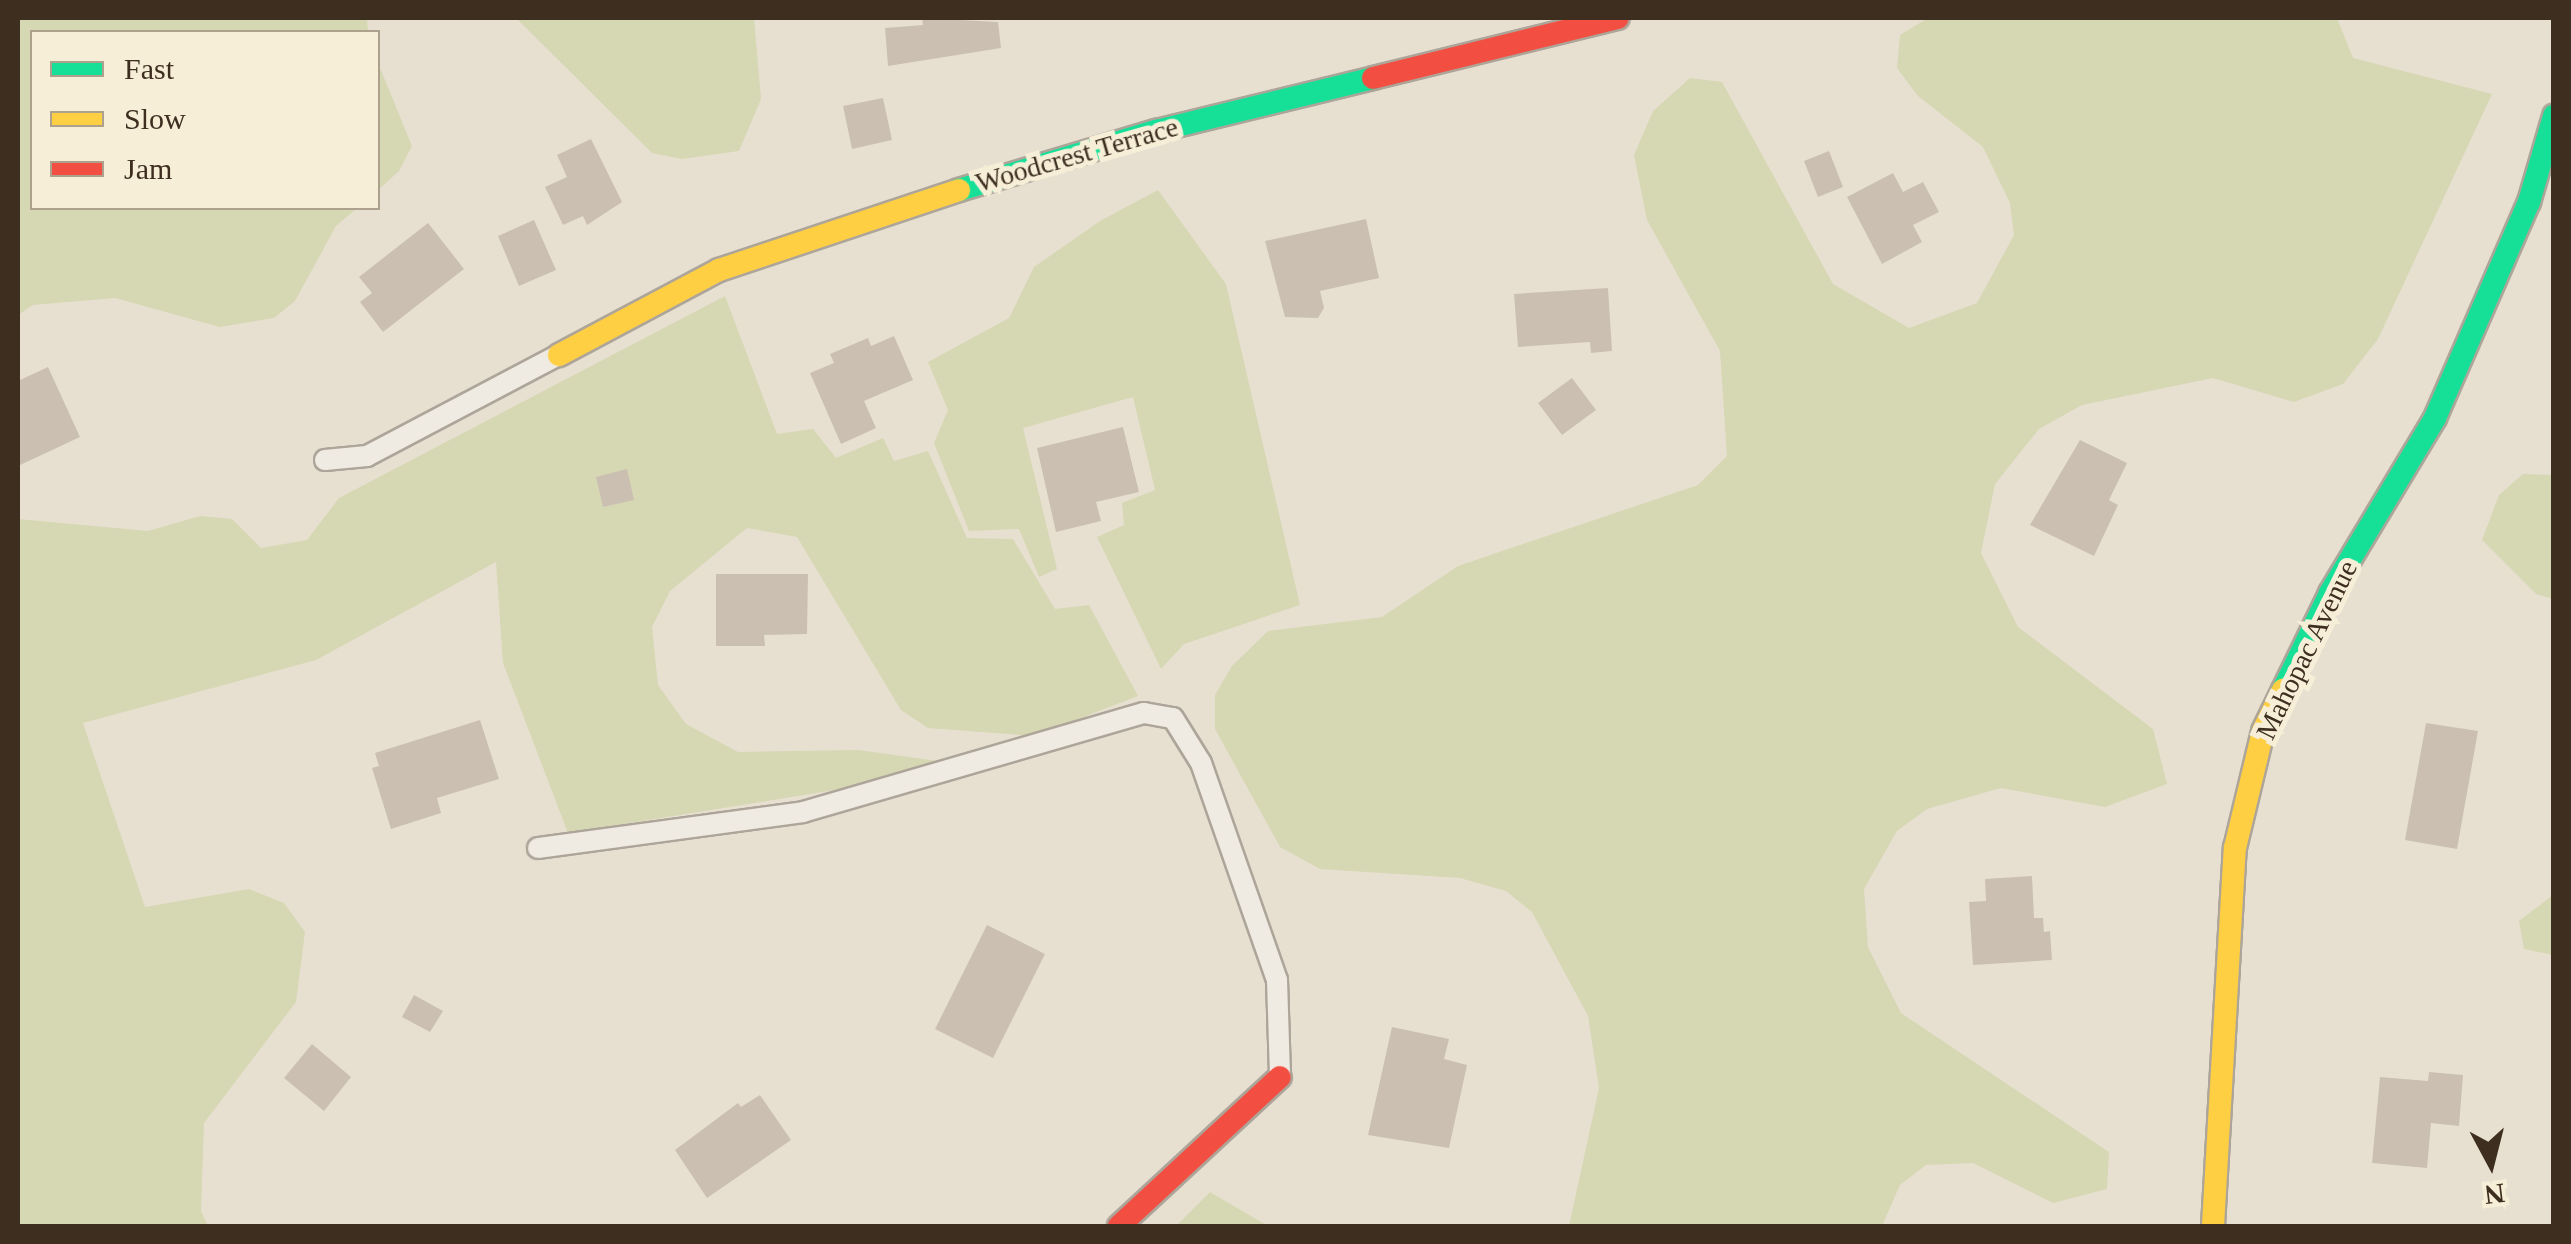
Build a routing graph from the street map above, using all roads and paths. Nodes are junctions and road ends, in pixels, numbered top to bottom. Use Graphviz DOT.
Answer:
graph roads {
  1 [pos="1618,18"];
  2 [pos="2554,116"];
  3 [pos="558,356"];
  4 [pos="326,460"];
  5 [pos="538,848"];
  6 [pos="1280,1077"];
  7 [pos="1118,1226"];
  8 [pos="2213,1226"];
  1 -- 3 [label="street, Woodcrest Terrace"];
  2 -- 8 [label="street, Mahopac Avenue"];
  3 -- 4 [label="lane"];
  5 -- 6 [label="lane"];
  6 -- 7 [label="street"];
}
